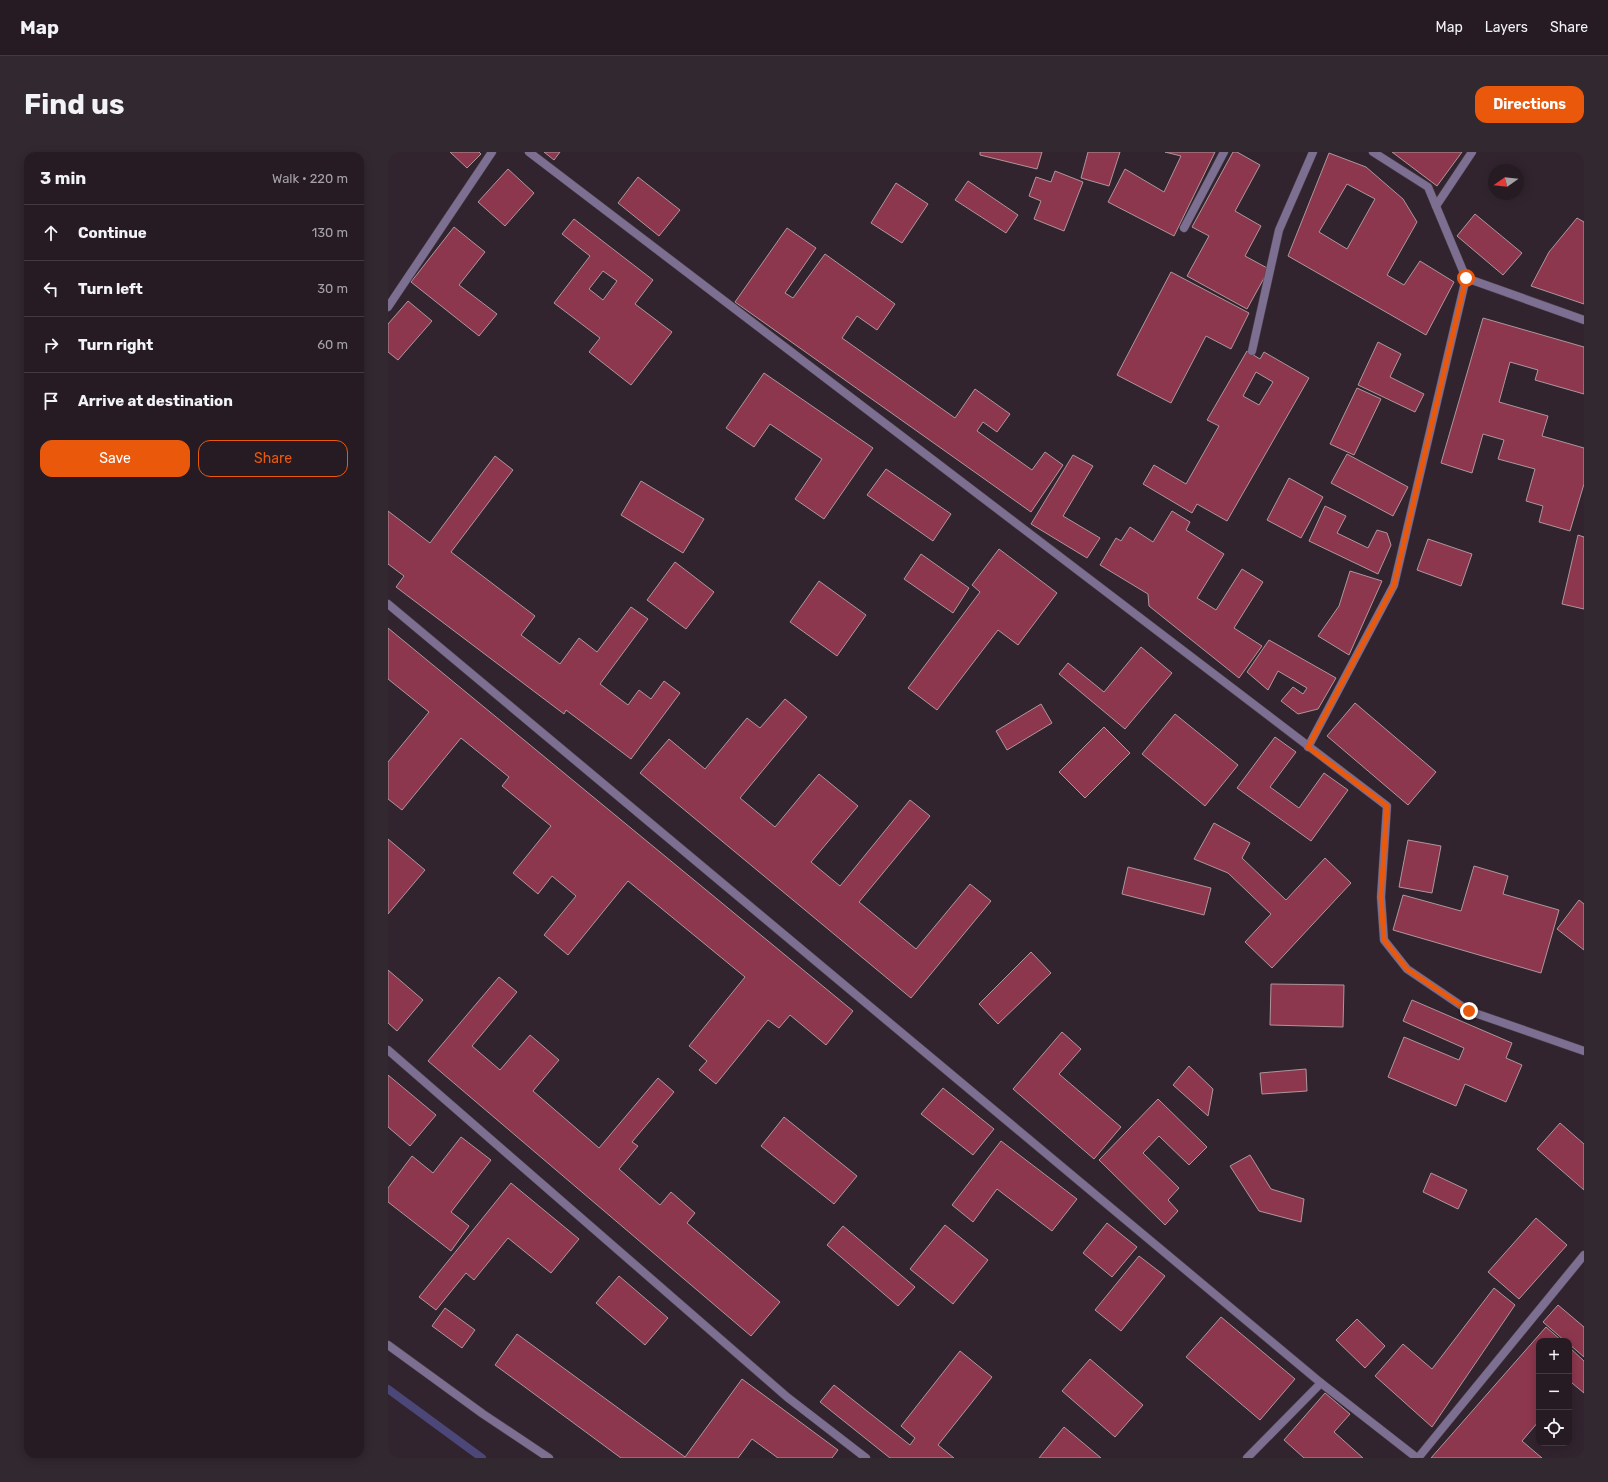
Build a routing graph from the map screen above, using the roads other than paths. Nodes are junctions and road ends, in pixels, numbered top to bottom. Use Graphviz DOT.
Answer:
graph roads {
  1 [pos="492,152"];
  2 [pos="529,152"];
  3 [pos="1224,152"];
  4 [pos="1313,152"];
  5 [pos="1373,152"];
  6 [pos="1472,152"];
  7 [pos="1436,206"];
  8 [pos="1184,228"];
  9 [pos="1466,278"];
  10 [pos="388,307"];
  11 [pos="1584,320"];
  12 [pos="1252,351"];
  13 [pos="388,604"];
  14 [pos="1308,747"];
  15 [pos="388,1050"];
  16 [pos="1584,1051"];
  17 [pos="1584,1254"];
  18 [pos="388,1345"];
  19 [pos="1321,1383"];
  20 [pos="549,1458"];
  21 [pos="866,1458"];
  22 [pos="1247,1458"];
  23 [pos="1417,1458"];
  1 -- 10 [label="street"];
  2 -- 14 [label="street"];
  3 -- 8 [label="street"];
  4 -- 12 [label="street"];
  5 -- 7 [label="street"];
  6 -- 7 [label="street"];
  7 -- 9 [label="street"];
  9 -- 11 [label="street"];
  9 -- 14 [label="street"];
  13 -- 19 [label="street"];
  14 -- 16 [label="street"];
  15 -- 21 [label="street"];
  17 -- 23 [label="street"];
  18 -- 20 [label="street"];
  19 -- 22 [label="street"];
  19 -- 23 [label="street"];
}
